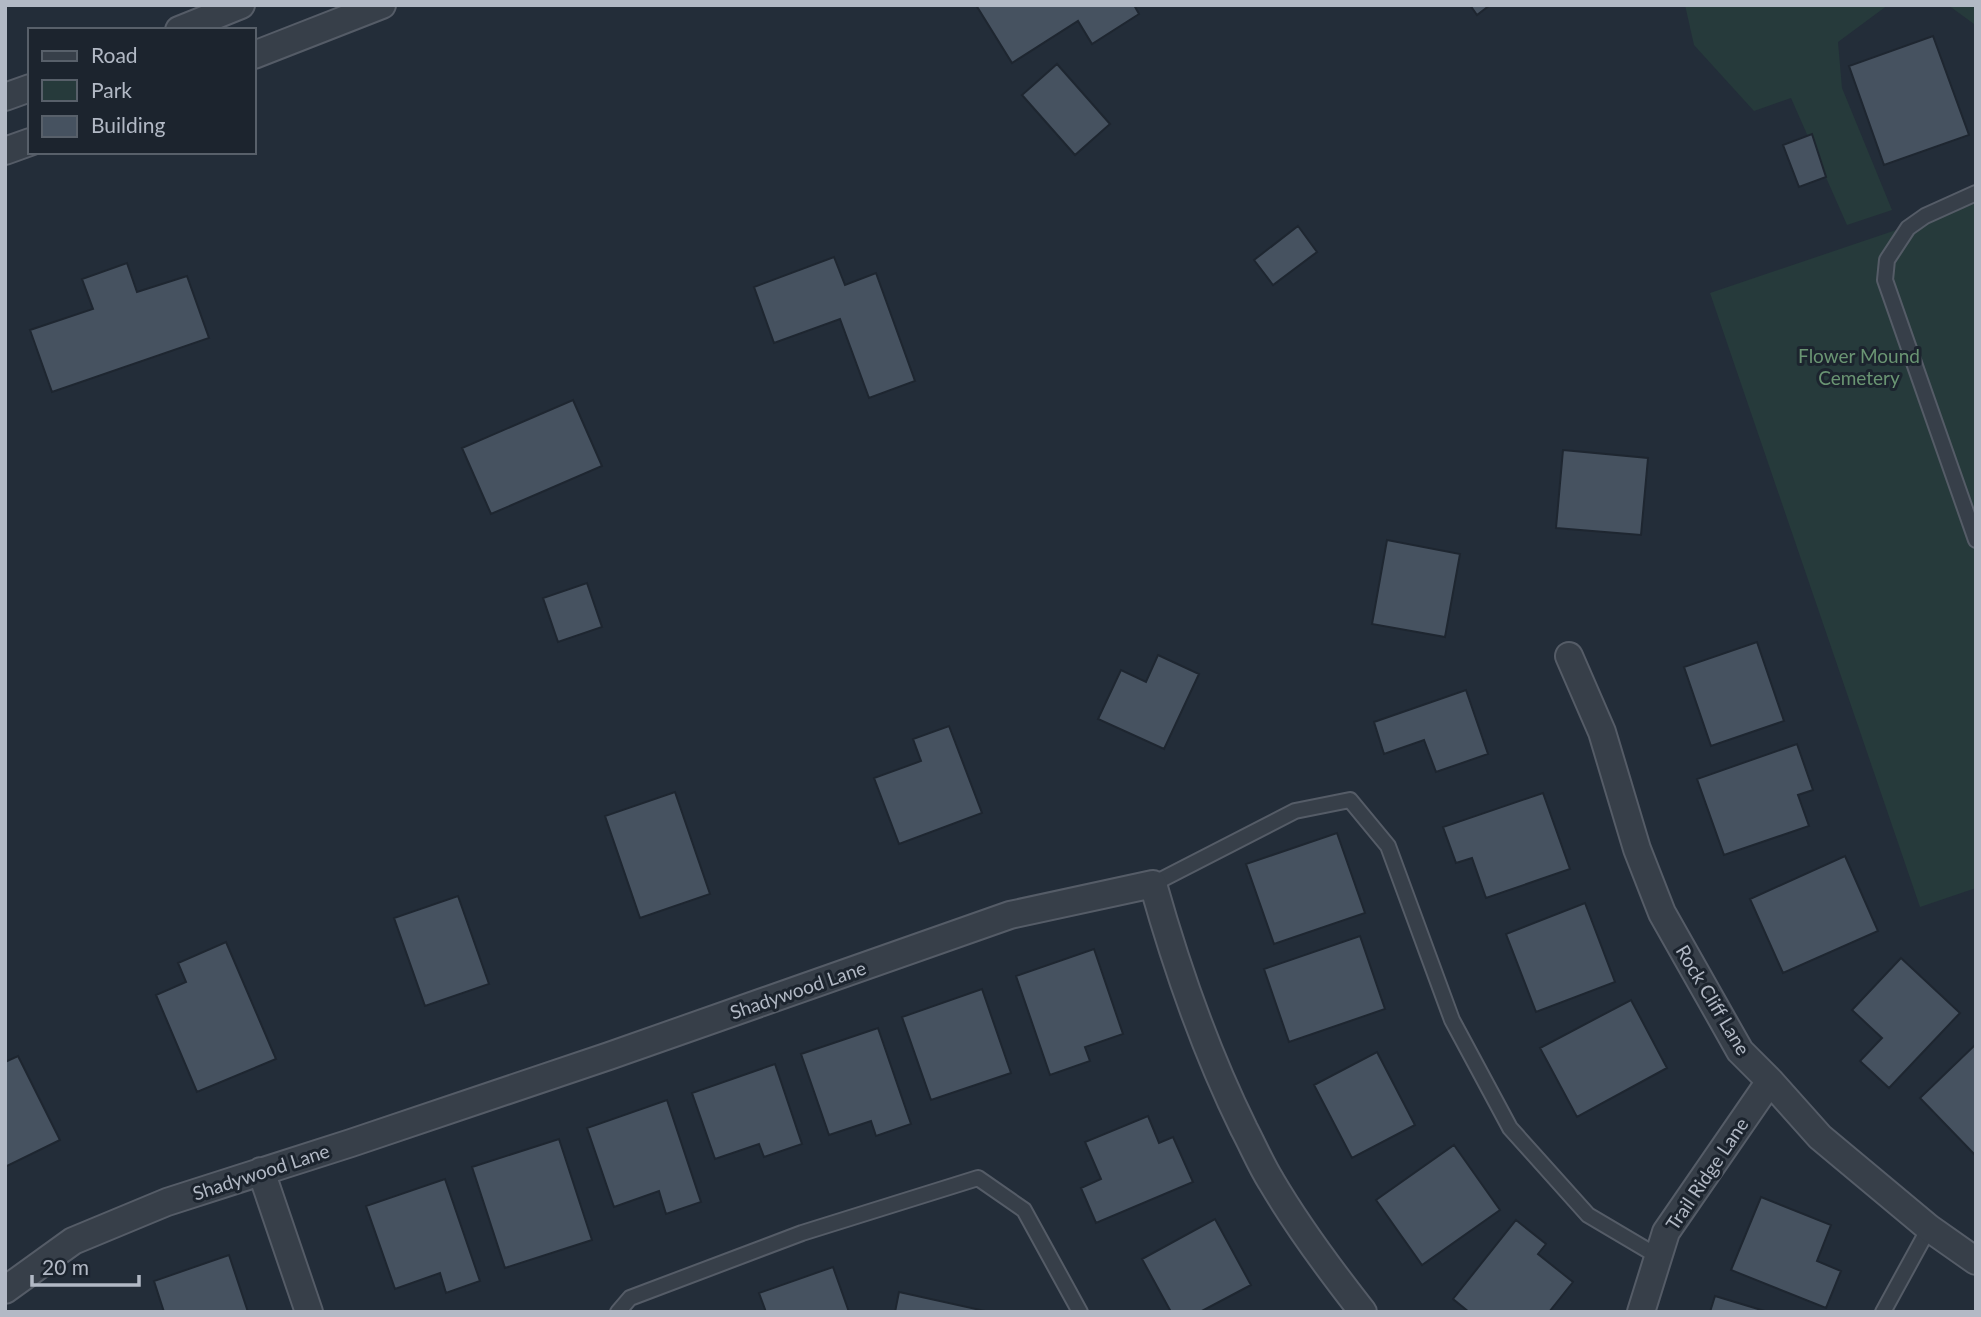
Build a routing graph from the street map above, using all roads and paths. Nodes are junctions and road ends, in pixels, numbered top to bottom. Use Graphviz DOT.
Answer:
graph roads {
  1 [pos="241,5"];
  2 [pos="382,5"];
  3 [pos="184,28"];
  4 [pos="256,54"];
  5 [pos="28,89"];
  6 [pos="5,97"];
  7 [pos="28,143"];
  8 [pos="5,151"];
  9 [pos="1976,193"];
  10 [pos="1976,540"];
  11 [pos="1569,656"];
  12 [pos="1153,884"];
  13 [pos="1770,1081"];
  14 [pos="261,1171"];
  15 [pos="1929,1228"];
  16 [pos="1659,1257"];
  17 [pos="1976,1261"];
  18 [pos="5,1290"];
  19 [pos="309,1312"];
  20 [pos="618,1312"];
  21 [pos="1080,1312"];
  22 [pos="1363,1312"];
  23 [pos="1642,1312"];
  24 [pos="1883,1312"];
  1 -- 3 [label="street"];
  2 -- 4 [label="street"];
  5 -- 6 [label="street"];
  7 -- 8 [label="street"];
  9 -- 10 [label="lane"];
  11 -- 13 [label="street, Rock Cliff Lane"];
  12 -- 14 [label="street, Shadywood Lane"];
  12 -- 16 [label="lane"];
  12 -- 22 [label="street"];
  13 -- 15 [label="street, Rock Cliff Lane"];
  13 -- 16 [label="street, Trail Ridge Lane"];
  14 -- 18 [label="street, Shadywood Lane"];
  14 -- 19 [label="street"];
  15 -- 17 [label="street, Rock Cliff Lane"];
  15 -- 24 [label="lane"];
  16 -- 23 [label="street, Trail Ridge Lane"];
  20 -- 21 [label="lane"];
}
